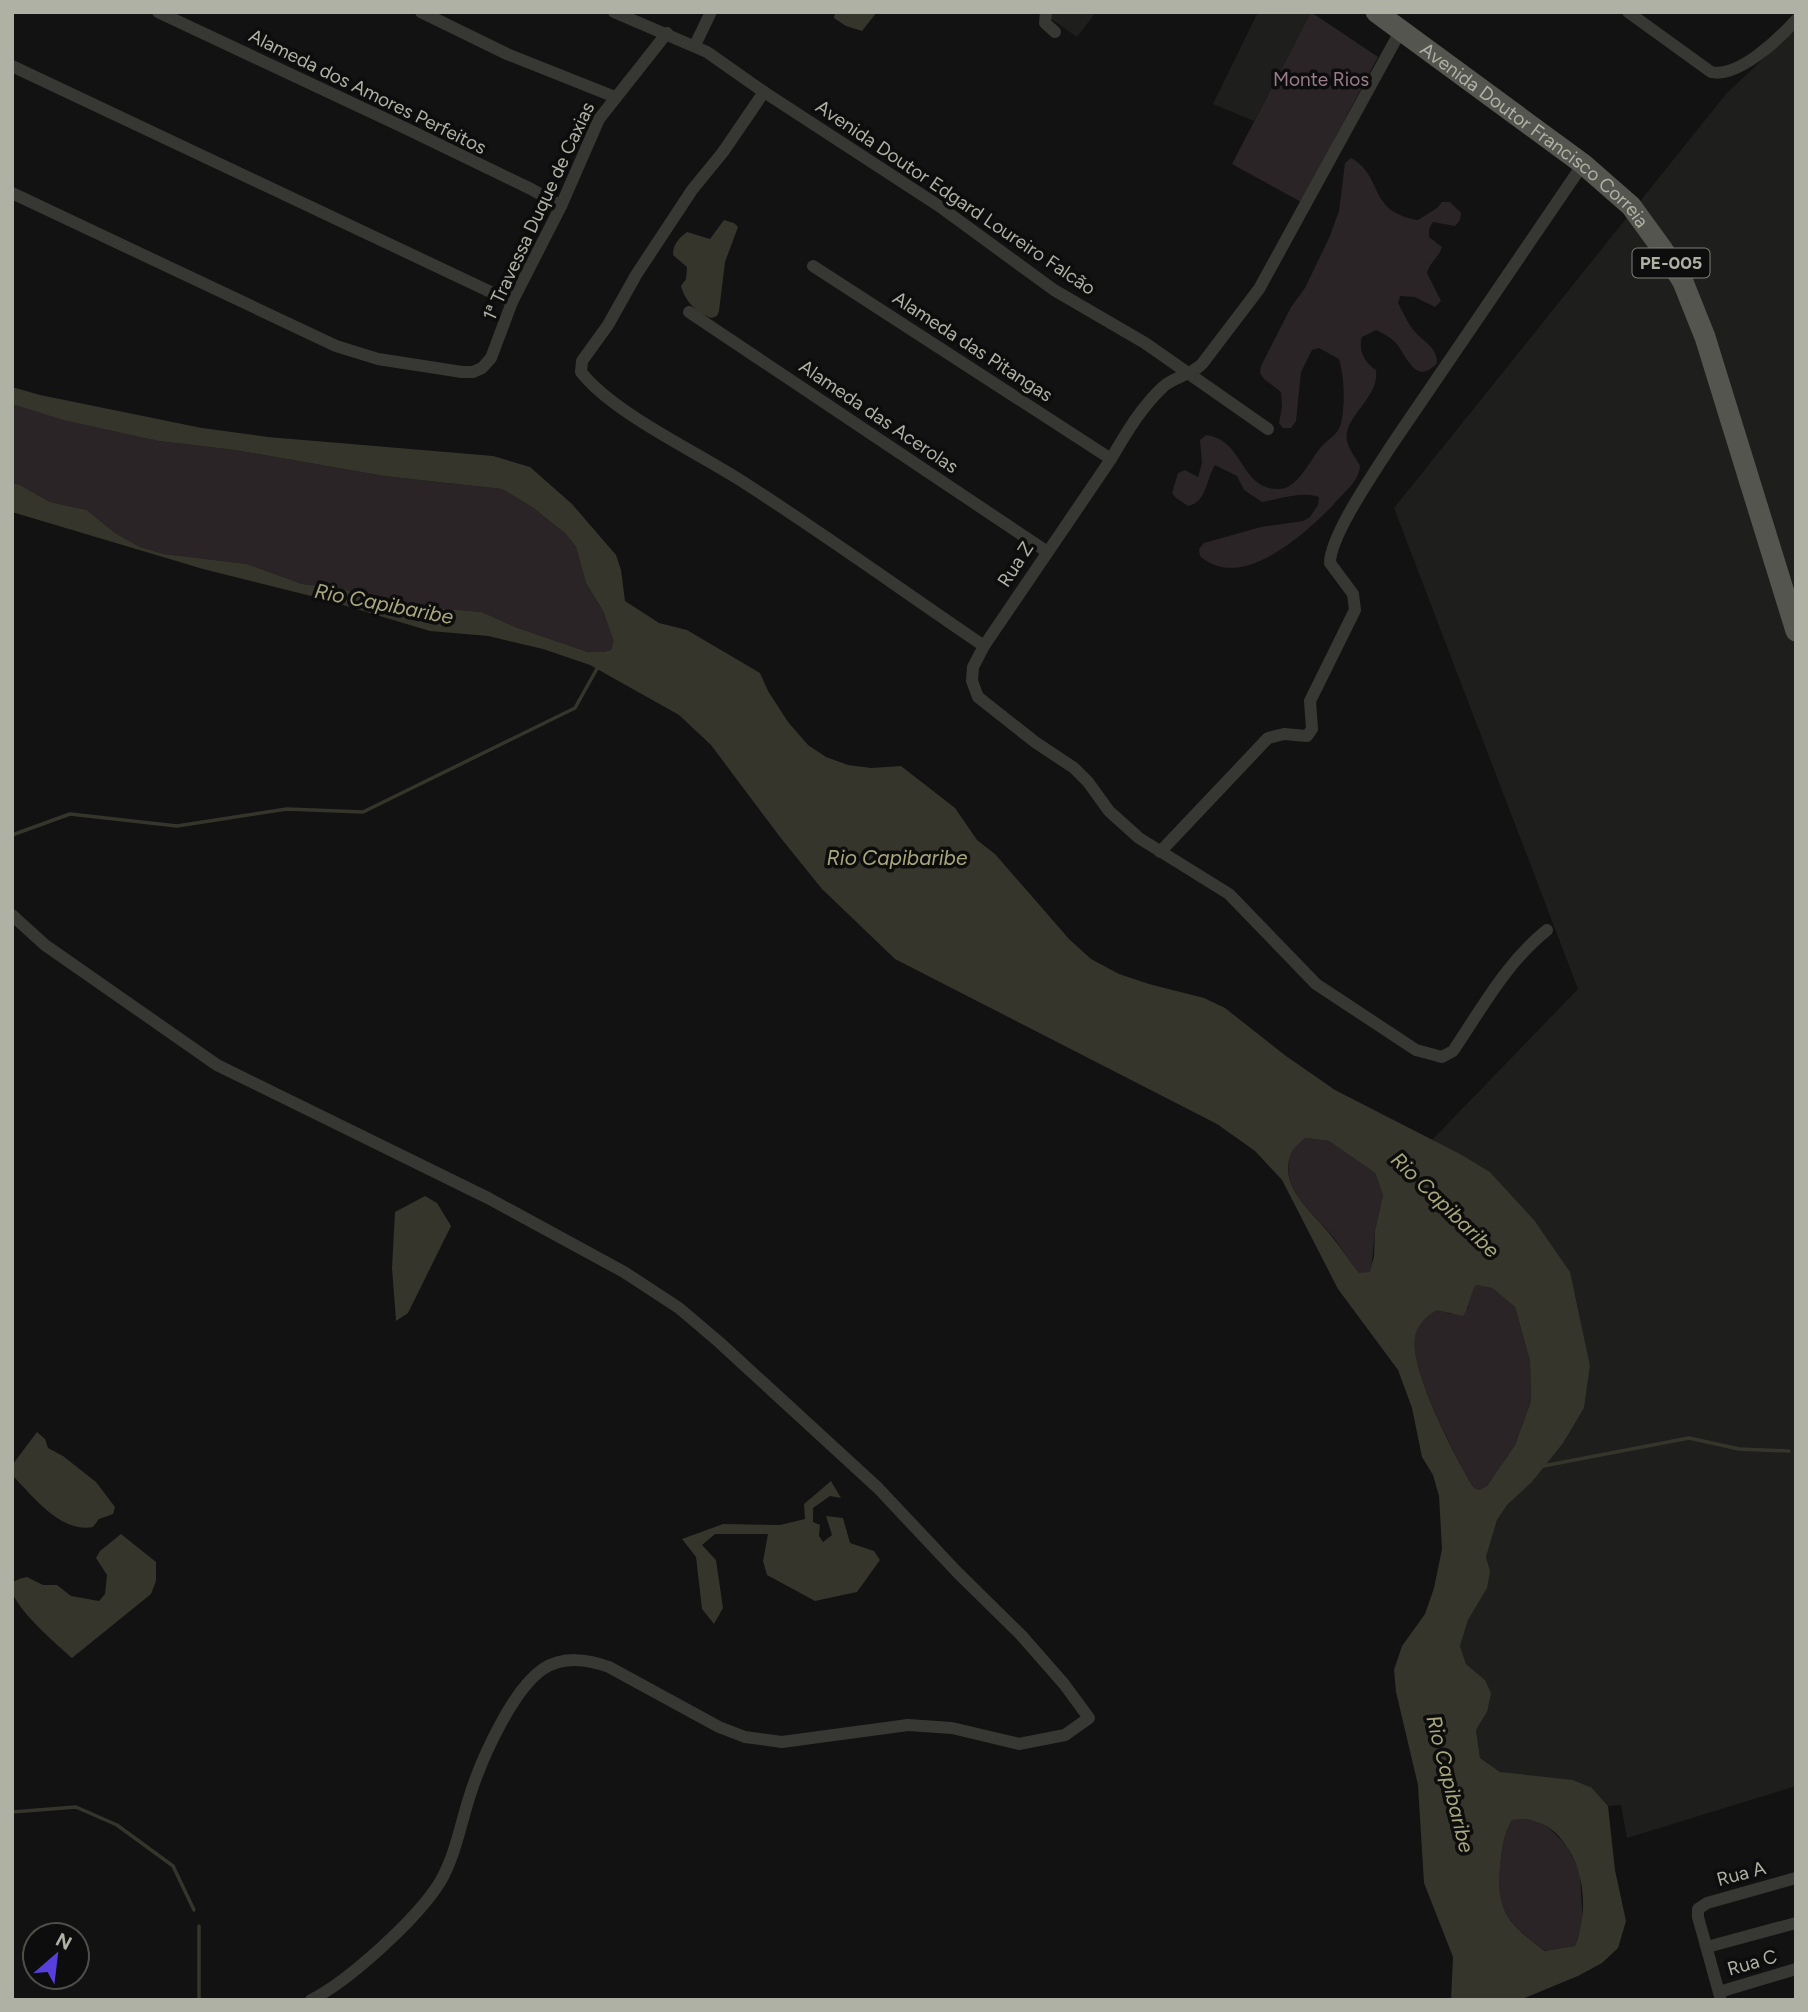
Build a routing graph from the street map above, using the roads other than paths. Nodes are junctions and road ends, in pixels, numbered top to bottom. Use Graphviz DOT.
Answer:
graph roads {
  1 [pos="158,12"];
  2 [pos="421,12"];
  3 [pos="614,12"];
  4 [pos="711,12"];
  5 [pos="1046,12"];
  6 [pos="1376,12"];
  7 [pos="1628,12"];
  8 [pos="1796,20"];
  9 [pos="1401,30"];
  10 [pos="1055,32"];
  11 [pos="667,33"];
  12 [pos="695,45"];
  13 [pos="12,66"];
  14 [pos="764,92"];
  15 [pos="615,97"];
  16 [pos="1583,164"];
  17 [pos="12,192"];
  18 [pos="561,206"];
  19 [pos="813,266"];
  20 [pos="512,302"];
  21 [pos="689,312"];
  22 [pos="1189,374"];
  23 [pos="1268,429"];
  24 [pos="1111,459"];
  25 [pos="1046,551"];
  26 [pos="1796,631"];
  27 [pos="984,646"];
  28 [pos="1160,852"];
  29 [pos="12,915"];
  30 [pos="1547,930"];
  31 [pos="1796,1878"];
  32 [pos="1796,1923"];
  33 [pos="1707,1947"];
  34 [pos="1796,1969"];
  35 [pos="1720,1996"];
  36 [pos="311,2000"];
  1 -- 18 [label="street, Alameda dos Amores Perfeitos"];
  2 -- 15 [label="street"];
  3 -- 11 [label="street, Avenida Doutor Edgard Loureiro Falcão"];
  4 -- 12 [label="street"];
  5 -- 10 [label="street"];
  6 -- 9 [label="main road, Avenida Doutor Francisco Correia / PE-005"];
  7 -- 8 [label="street"];
  9 -- 16 [label="main road, Avenida Doutor Francisco Correia / PE-005"];
  9 -- 22 [label="street, Rua Z"];
  11 -- 12 [label="street, Avenida Doutor Edgard Loureiro Falcão"];
  11 -- 15 [label="street, 1ª Travessa Duque de Caxias"];
  12 -- 14 [label="street, Avenida Doutor Edgard Loureiro Falcão"];
  13 -- 20 [label="street"];
  14 -- 22 [label="street, Avenida Doutor Edgard Loureiro Falcão"];
  14 -- 27 [label="street"];
  15 -- 18 [label="street, 1ª Travessa Duque de Caxias"];
  16 -- 26 [label="main road, Avenida Doutor Francisco Correia / PE-005"];
  16 -- 28 [label="street"];
  17 -- 20 [label="street, 1ª Travessa Duque de Caxias"];
  18 -- 20 [label="street, 1ª Travessa Duque de Caxias"];
  19 -- 24 [label="street, Alameda das Pitangas"];
  21 -- 25 [label="street, Alameda das Acerolas"];
  22 -- 23 [label="street, Avenida Doutor Edgard Loureiro Falcão"];
  22 -- 24 [label="street, Rua Z"];
  24 -- 25 [label="street, Rua Z"];
  25 -- 27 [label="street, Rua Z"];
  27 -- 28 [label="street, Rua Z"];
  28 -- 30 [label="street"];
  29 -- 36 [label="street"];
  31 -- 33 [label="street, Rua A"];
  32 -- 33 [label="street"];
  33 -- 35 [label="street"];
  34 -- 35 [label="street, Rua C"];
}
